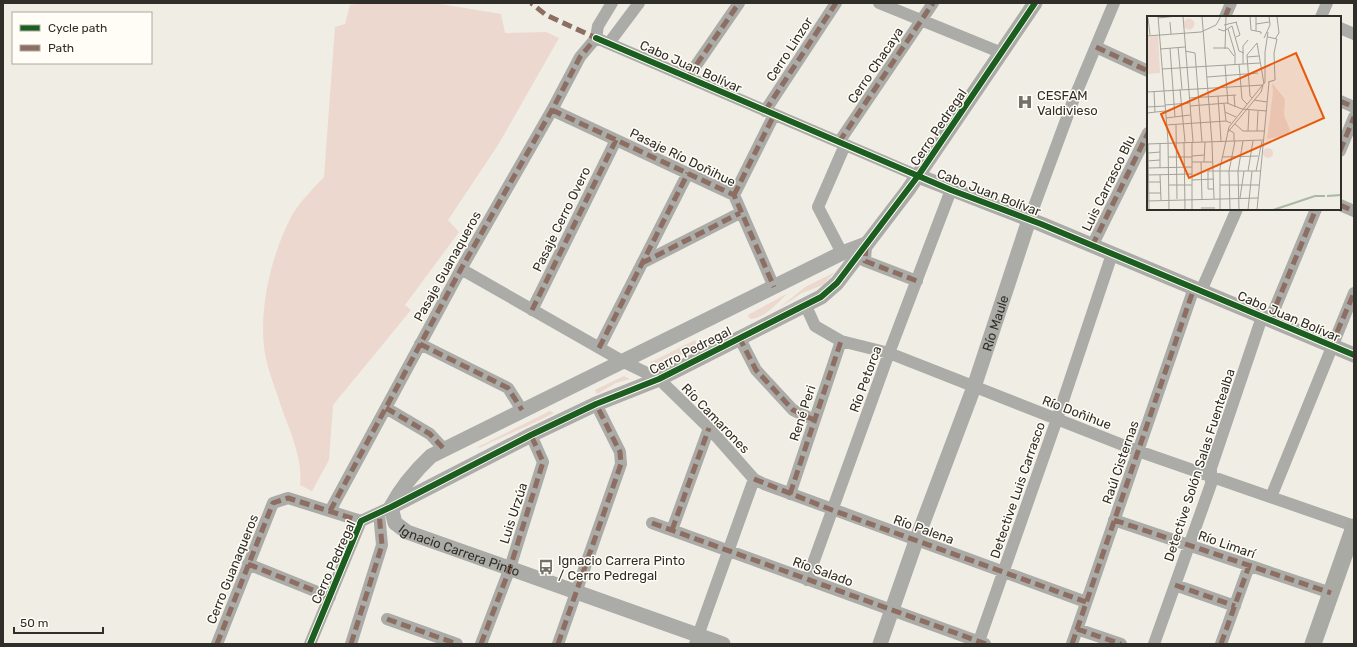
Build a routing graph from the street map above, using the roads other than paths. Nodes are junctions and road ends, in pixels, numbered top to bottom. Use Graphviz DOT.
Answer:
graph roads {
  1 [pos="612,3"];
  2 [pos="639,3"];
  3 [pos="739,3"];
  4 [pos="836,3"];
  5 [pos="879,3"];
  6 [pos="933,3"];
  7 [pos="1035,3"];
  8 [pos="1114,3"];
  9 [pos="1231,3"];
  10 [pos="1327,3"];
  11 [pos="1225,16"];
  12 [pos="1321,16"];
  13 [pos="922,20"];
  14 [pos="1341,28"];
  15 [pos="1354,34"];
  16 [pos="596,38"];
  17 [pos="609,43"];
  18 [pos="1096,47"];
  19 [pos="1002,53"];
  20 [pos="1147,71"];
  21 [pos="688,77"];
  22 [pos="1341,101"];
  23 [pos="1354,107"];
  24 [pos="552,110"];
  25 [pos="770,113"];
  26 [pos="1354,117"];
  27 [pos="1147,136"];
  28 [pos="616,140"];
  29 [pos="842,144"];
  30 [pos="1341,149"];
  31 [pos="688,173"];
  32 [pos="918,176"];
  33 [pos="951,190"];
  34 [pos="734,195"];
  35 [pos="1341,205"];
  36 [pos="1237,210"];
  37 [pos="1316,210"];
  38 [pos="1354,211"];
  39 [pos="740,212"];
  40 [pos="1029,220"];
  41 [pos="866,244"];
  42 [pos="1092,246"];
  43 [pos="842,254"];
  44 [pos="1112,254"];
  45 [pos="642,263"];
  46 [pos="461,269"];
  47 [pos="917,281"];
  48 [pos="774,287"];
  49 [pos="1197,290"];
  50 [pos="1354,293"];
  51 [pos="805,304"];
  52 [pos="532,310"];
  53 [pos="1266,318"];
  54 [pos="739,337"];
  55 [pos="841,341"];
  56 [pos="420,344"];
  57 [pos="1332,346"];
  58 [pos="599,348"];
  59 [pos="889,353"];
  60 [pos="1354,355"];
  61 [pos="624,362"];
  62 [pos="659,379"];
  63 [pos="974,387"];
  64 [pos="596,404"];
  65 [pos="386,408"];
  66 [pos="522,410"];
  67 [pos="1057,419"];
  68 [pos="814,420"];
  69 [pos="709,428"];
  70 [pos="531,435"];
  71 [pos="444,449"];
  72 [pos="1138,450"];
  73 [pos="1211,475"];
  74 [pos="754,478"];
  75 [pos="790,494"];
  76 [pos="1271,496"];
  77 [pos="385,510"];
  78 [pos="832,510"];
  79 [pos="330,511"];
  80 [pos="1114,520"];
  81 [pos="361,521"];
  82 [pos="652,523"];
  83 [pos="1354,526"];
  84 [pos="672,530"];
  85 [pos="916,541"];
  86 [pos="1189,546"];
  87 [pos="728,551"];
  88 [pos="248,564"];
  89 [pos="1249,566"];
  90 [pos="510,568"];
  91 [pos="1003,572"];
  92 [pos="807,580"];
  93 [pos="1175,585"];
  94 [pos="576,592"];
  95 [pos="1331,593"];
  96 [pos="330,597"];
  97 [pos="1086,602"];
  98 [pos="1235,606"];
  99 [pos="892,610"];
  100 [pos="387,619"];
  101 [pos="1077,629"];
  102 [pos="696,640"];
  103 [pos="981,643"];
  104 [pos="216,644"];
  105 [pos="310,644"];
  106 [pos="351,644"];
  107 [pos="457,644"];
  108 [pos="481,644"];
  109 [pos="558,644"];
  110 [pos="723,644"];
  111 [pos="880,644"];
  112 [pos="1072,644"];
  113 [pos="1121,644"];
  114 [pos="1154,644"];
  115 [pos="1221,644"];
  116 [pos="1313,644"];
  1 -- 16 [label="street"];
  2 -- 17 [label="street"];
  3 -- 21 [label="street"];
  4 -- 25 [label="street, Cerro Linzor"];
  5 -- 13 [label="street"];
  6 -- 13 [label="street, Cerro Chacaya"];
  7 -- 19 [label="street, Cerro Pedregal"];
  8 -- 18 [label="street, Río Maule"];
  9 -- 11 [label="street"];
  10 -- 12 [label="street"];
  13 -- 19 [label="street"];
  13 -- 29 [label="street, Cerro Chacaya"];
  14 -- 15 [label="street"];
  16 -- 17 [label="street, Cabo Juan Bolívar"];
  16 -- 24 [label="street, Pasaje Guanaqueros"];
  17 -- 21 [label="street, Cabo Juan Bolívar"];
  18 -- 20 [label="street"];
  18 -- 40 [label="street, Río Maule"];
  19 -- 32 [label="street, Cerro Pedregal"];
  21 -- 25 [label="street, Cabo Juan Bolívar"];
  22 -- 23 [label="street"];
  24 -- 28 [label="street, Pasaje Río Doñihue"];
  24 -- 46 [label="street, Pasaje Guanaqueros"];
  25 -- 29 [label="street, Cabo Juan Bolívar"];
  25 -- 34 [label="street, Cerro Linzor"];
  26 -- 30 [label="street"];
  27 -- 42 [label="street, Luis Carrasco Blu"];
  28 -- 31 [label="street, Pasaje Río Doñihue"];
  28 -- 52 [label="street, Pasaje Cerro Overo"];
  29 -- 32 [label="street, Cabo Juan Bolívar"];
  29 -- 43 [label="street, Cerro Chacaya"];
  31 -- 34 [label="street, Pasaje Río Doñihue"];
  31 -- 45 [label="street"];
  32 -- 33 [label="street, Cabo Juan Bolívar"];
  32 -- 41 [label="street, Cerro Pedregal"];
  33 -- 40 [label="street, Cabo Juan Bolívar"];
  33 -- 47 [label="street, Río Petorca"];
  34 -- 39 [label="street, Pasaje Río Doñihue"];
  35 -- 38 [label="street"];
  36 -- 49 [label="street, Raúl Cisternas"];
  37 -- 53 [label="street, Detective Solón Salas Fuentealba"];
  39 -- 45 [label="street"];
  39 -- 48 [label="street, Pasaje Río Doñihue"];
  40 -- 42 [label="street, Cabo Juan Bolívar"];
  40 -- 63 [label="street, Río Maule"];
  41 -- 43 [label="street, Cerro Pedregal"];
  41 -- 47 [label="street"];
  41 -- 51 [label="street, Cerro Pedregal"];
  42 -- 44 [label="street, Cabo Juan Bolívar"];
  43 -- 48 [label="street, Cerro Pedregal"];
  44 -- 49 [label="street, Cabo Juan Bolívar"];
  44 -- 67 [label="street, Detective Luis Carrasco"];
  45 -- 58 [label="street"];
  46 -- 52 [label="street, Río Camarones"];
  46 -- 56 [label="street, Pasaje Guanaqueros"];
  47 -- 59 [label="street, Río Petorca"];
  48 -- 61 [label="street, Cerro Pedregal"];
  49 -- 53 [label="street, Cabo Juan Bolívar"];
  49 -- 72 [label="street, Raúl Cisternas"];
  50 -- 57 [label="street"];
  51 -- 54 [label="street, Cerro Pedregal"];
  51 -- 55 [label="street, Río Doñihue"];
  52 -- 58 [label="street, Río Camarones"];
  53 -- 57 [label="street, Cabo Juan Bolívar"];
  53 -- 73 [label="street, Detective Solón Salas Fuentealba"];
  54 -- 62 [label="street, Cerro Pedregal"];
  54 -- 68 [label="street"];
  55 -- 59 [label="street, Río Doñihue"];
  55 -- 68 [label="street, René Peri"];
  56 -- 65 [label="street, Pasaje Guanaqueros"];
  56 -- 66 [label="street"];
  57 -- 60 [label="street, Cabo Juan Bolívar"];
  57 -- 76 [label="street"];
  58 -- 61 [label="street, Río Camarones"];
  59 -- 63 [label="street, Río Doñihue"];
  59 -- 78 [label="street, Río Petorca"];
  61 -- 62 [label="street, Río Camarones"];
  61 -- 66 [label="street, Cerro Pedregal"];
  62 -- 64 [label="street, Cerro Pedregal"];
  62 -- 69 [label="street, Río Camarones"];
  63 -- 67 [label="street, Río Doñihue"];
  63 -- 85 [label="street, Río Maule"];
  64 -- 70 [label="street, Cerro Pedregal"];
  64 -- 94 [label="street"];
  65 -- 71 [label="street"];
  65 -- 79 [label="street, Pasaje Guanaqueros"];
  66 -- 71 [label="street, Cerro Pedregal"];
  67 -- 72 [label="street, Río Doñihue"];
  67 -- 91 [label="street, Detective Luis Carrasco"];
  68 -- 75 [label="street, René Peri"];
  69 -- 74 [label="street, Río Camarones"];
  69 -- 84 [label="street"];
  70 -- 77 [label="street, Cerro Pedregal"];
  70 -- 90 [label="street, Luis Urzúa"];
  71 -- 77 [label="street, Cerro Pedregal"];
  72 -- 73 [label="street, Río Doñihue"];
  72 -- 80 [label="street, Raúl Cisternas"];
  73 -- 76 [label="street, Río Doñihue"];
  73 -- 86 [label="street, Detective Solón Salas Fuentealba"];
  74 -- 75 [label="street, Río Palena"];
  74 -- 87 [label="street"];
  75 -- 78 [label="street, Río Palena"];
  76 -- 83 [label="street, Río Doñihue"];
  77 -- 81 [label="street, Cerro Pedregal"];
  77 -- 90 [label="street, Ignacio Carrera Pinto"];
  77 -- 106 [label="street"];
  78 -- 85 [label="street, Río Palena"];
  78 -- 92 [label="street, Río Petorca"];
  79 -- 81 [label="street"];
  79 -- 88 [label="street, Cerro Guanaqueros"];
  80 -- 86 [label="street, Río Limarí"];
  80 -- 97 [label="street, Raúl Cisternas"];
  81 -- 96 [label="street, Cerro Pedregal"];
  82 -- 84 [label="street, Río Salado"];
  83 -- 95 [label="main road"];
  84 -- 87 [label="street, Río Salado"];
  85 -- 91 [label="street, Río Palena"];
  85 -- 99 [label="street, Río Maule"];
  86 -- 89 [label="street, Río Limarí"];
  86 -- 93 [label="street, Detective Solón Salas Fuentealba"];
  87 -- 92 [label="street, Río Salado"];
  87 -- 102 [label="street"];
  88 -- 96 [label="street"];
  88 -- 104 [label="street, Cerro Guanaqueros"];
  89 -- 95 [label="street, Río Limarí"];
  89 -- 98 [label="street"];
  90 -- 94 [label="street, Ignacio Carrera Pinto"];
  90 -- 108 [label="street, Luis Urzúa"];
  91 -- 97 [label="street, Río Palena"];
  91 -- 103 [label="street, Detective Luis Carrasco"];
  92 -- 99 [label="street, Río Salado"];
  93 -- 98 [label="street"];
  93 -- 114 [label="street, Detective Solón Salas Fuentealba"];
  94 -- 102 [label="street, Ignacio Carrera Pinto"];
  94 -- 109 [label="street"];
  95 -- 116 [label="main road"];
  96 -- 105 [label="street, Cerro Pedregal"];
  97 -- 101 [label="street, Raúl Cisternas"];
  98 -- 115 [label="street"];
  99 -- 103 [label="street, Río Salado"];
  99 -- 111 [label="street, Río Maule"];
  100 -- 107 [label="street"];
  101 -- 112 [label="street, Raúl Cisternas"];
  101 -- 113 [label="street"];
  102 -- 110 [label="street, Ignacio Carrera Pinto"];
}
